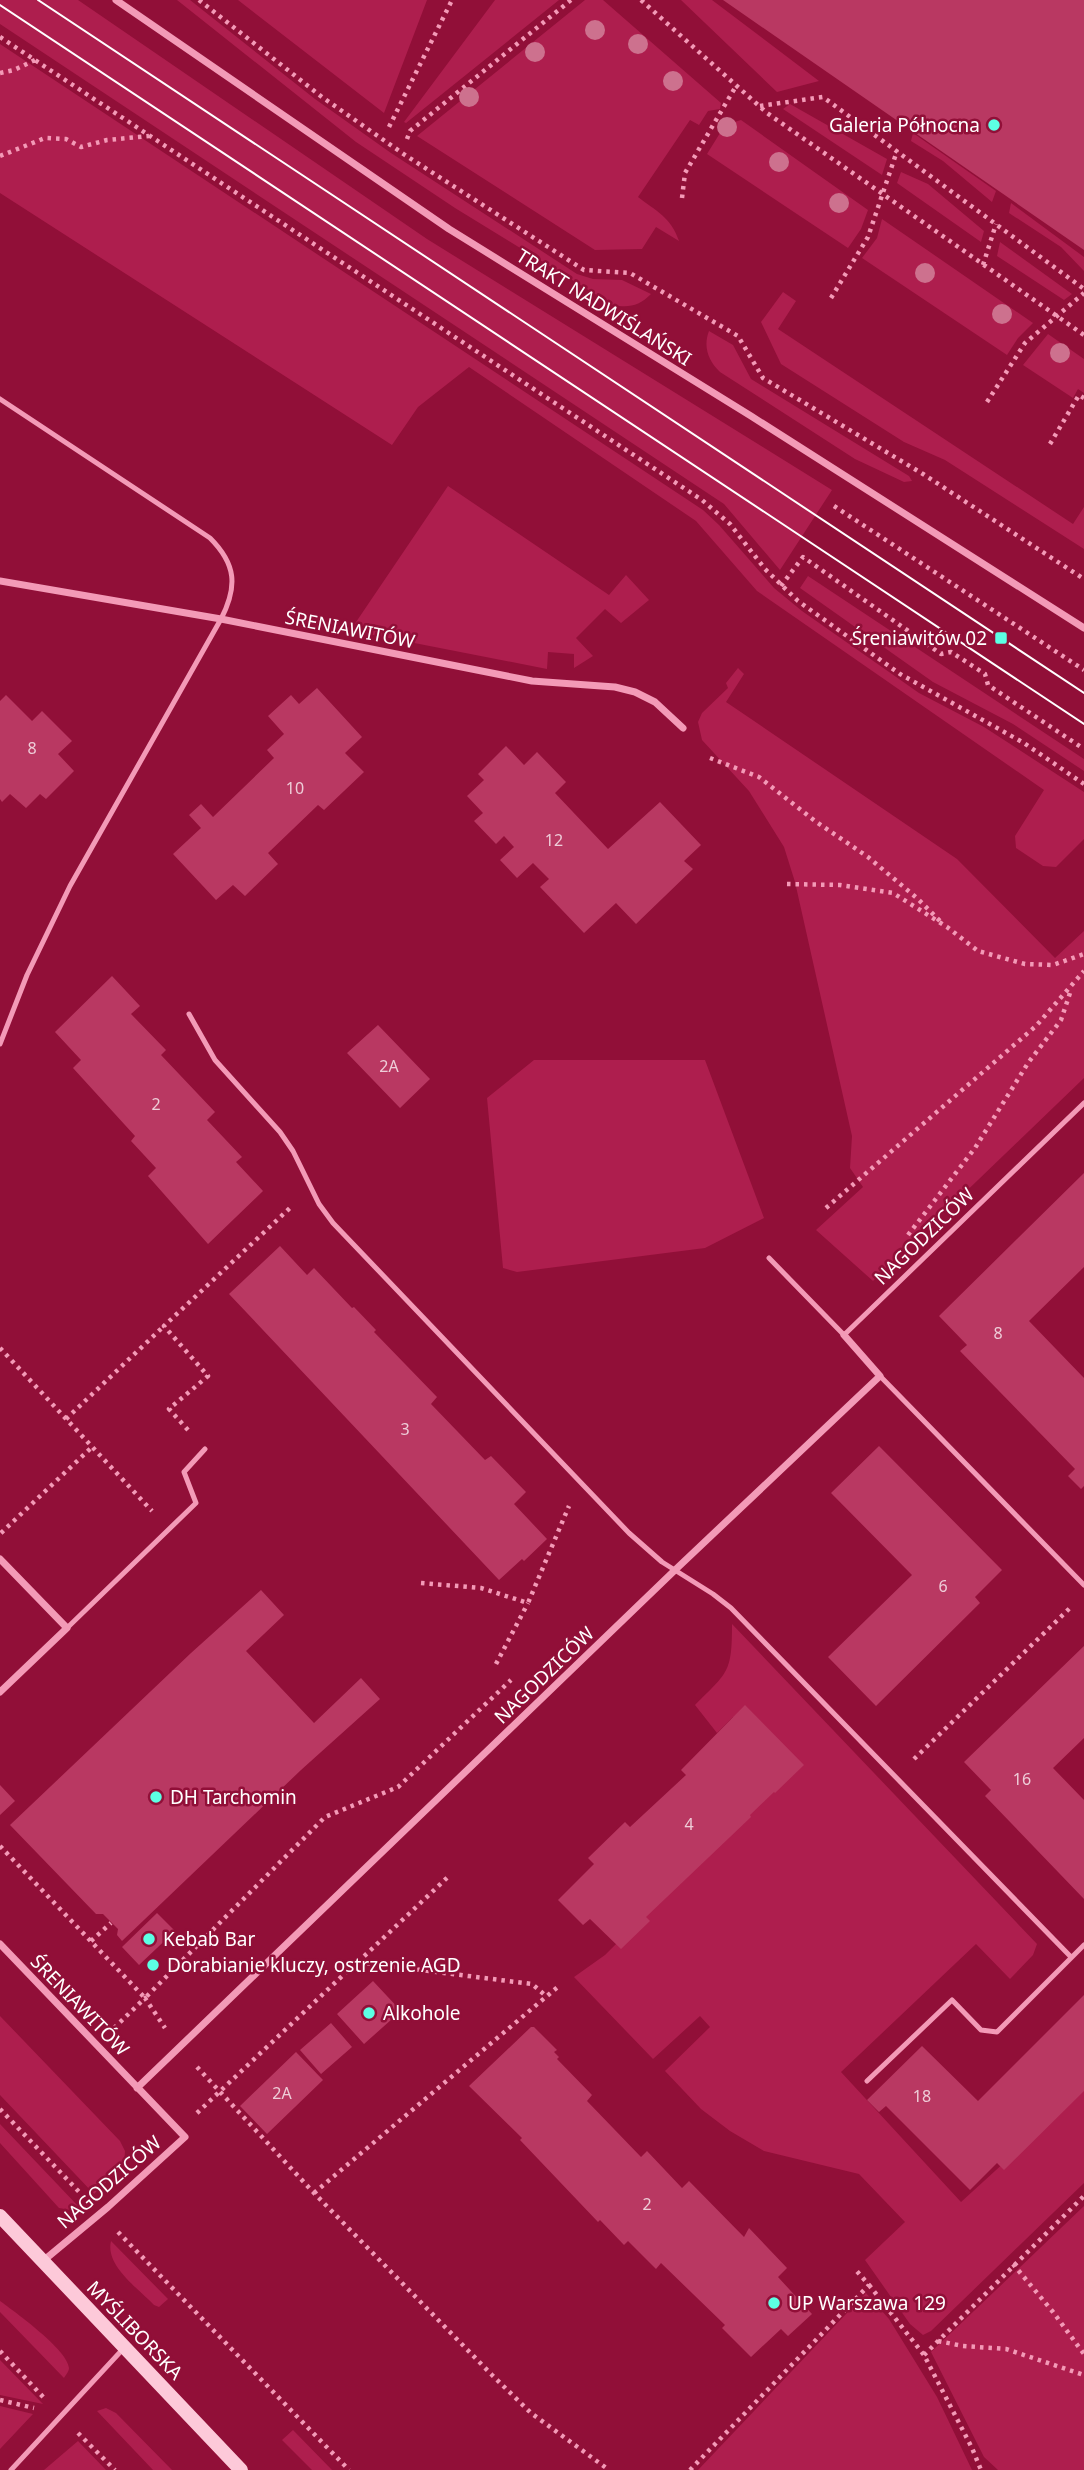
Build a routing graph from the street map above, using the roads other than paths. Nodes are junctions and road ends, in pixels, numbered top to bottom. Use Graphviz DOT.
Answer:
graph roads {
  1 [pos="116,0"];
  2 [pos="0,399"];
  3 [pos="0,581"];
  4 [pos="221,619"];
  5 [pos="1084,628"];
  6 [pos="682,728"];
  7 [pos="188,1014"];
  8 [pos="0,1044"];
  9 [pos="1084,1103"];
  10 [pos="769,1258"];
  11 [pos="844,1335"];
  12 [pos="880,1376"];
  13 [pos="205,1449"];
  14 [pos="0,1559"];
  15 [pos="674,1571"];
  16 [pos="1084,1585"];
  17 [pos="67,1628"];
  18 [pos="0,1692"];
  19 [pos="0,1944"];
  20 [pos="1084,1945"];
  21 [pos="1072,1957"];
  22 [pos="867,2081"];
  23 [pos="137,2088"];
  24 [pos="0,2216"];
  25 [pos="43,2261"];
  26 [pos="125,2347"];
  27 [pos="11,2470"];
  28 [pos="241,2470"];
  1 -- 5 [label="street, TRAKT NADWIŚLAŃSKI"];
  2 -- 4 [label="lane"];
  3 -- 4 [label="street, ŚRENIAWITÓW"];
  4 -- 6 [label="street, ŚRENIAWITÓW"];
  4 -- 8 [label="lane"];
  7 -- 15 [label="lane"];
  9 -- 11 [label="lane, NAGODZICÓW"];
  10 -- 11 [label="lane"];
  11 -- 12 [label="street"];
  12 -- 15 [label="street, NAGODZICÓW"];
  12 -- 16 [label="lane"];
  13 -- 17 [label="lane"];
  14 -- 17 [label="street"];
  15 -- 21 [label="lane"];
  15 -- 23 [label="street, NAGODZICÓW"];
  17 -- 18 [label="street"];
  19 -- 23 [label="street, ŚRENIAWITÓW"];
  20 -- 21 [label="lane"];
  21 -- 22 [label="lane"];
  23 -- 25 [label="street, NAGODZICÓW"];
  24 -- 25 [label="street, MYŚLIBORSKA"];
  25 -- 26 [label="street, MYŚLIBORSKA"];
  26 -- 27 [label="lane"];
  26 -- 28 [label="street, MYŚLIBORSKA"];
}
